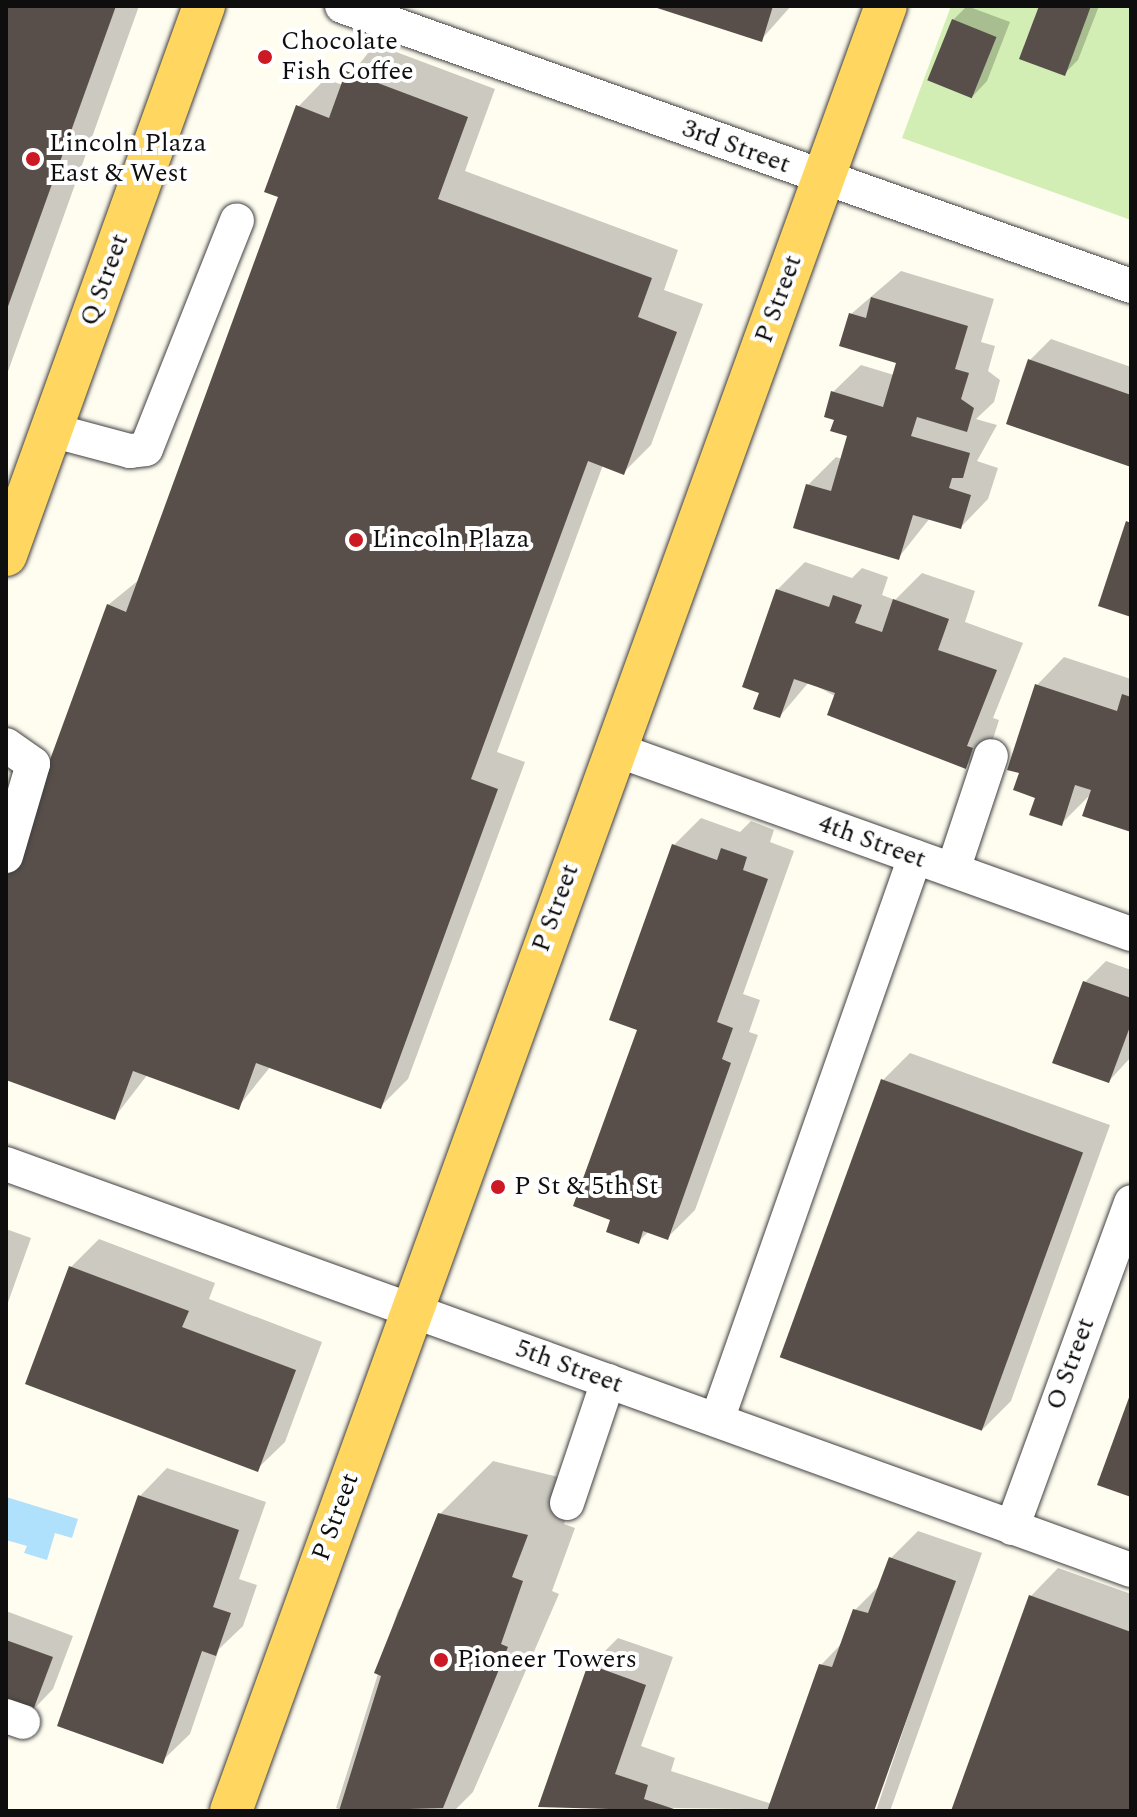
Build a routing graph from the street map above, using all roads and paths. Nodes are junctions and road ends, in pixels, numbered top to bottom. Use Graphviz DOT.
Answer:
graph roads {
  1 [pos="204,6"];
  2 [pos="342,6"];
  3 [pos="886,6"];
  4 [pos="823,178"];
  5 [pos="237,220"];
  6 [pos="1131,286"];
  7 [pos="51,430"];
  8 [pos="9,534"];
  9 [pos="6,745"];
  10 [pos="614,749"];
  11 [pos="991,756"];
  12 [pos="6,856"];
  13 [pos="915,857"];
  14 [pos="953,870"];
  15 [pos="1131,934"];
  16 [pos="6,1164"];
  17 [pos="1131,1202"];
  18 [pos="410,1310"];
  19 [pos="608,1381"];
  20 [pos="717,1420"];
  21 [pos="567,1503"];
  22 [pos="1012,1528"];
  23 [pos="1131,1570"];
  24 [pos="231,1811"];
  1 -- 7 [label="main road, Q Street"];
  2 -- 4 [label="street, 3rd Street"];
  3 -- 4 [label="main road, P Street"];
  4 -- 6 [label="street, 3rd Street"];
  4 -- 10 [label="main road, P Street"];
  5 -- 7 [label="street"];
  7 -- 8 [label="main road, Q Street"];
  9 -- 12 [label="street"];
  10 -- 13 [label="street, 4th Street"];
  10 -- 18 [label="main road, P Street"];
  11 -- 14 [label="street"];
  13 -- 14 [label="street, 4th Street"];
  13 -- 20 [label="street"];
  14 -- 15 [label="street, 4th Street"];
  16 -- 18 [label="street, 5th Street"];
  17 -- 22 [label="street, O Street"];
  18 -- 19 [label="street, 5th Street"];
  18 -- 24 [label="main road, P Street"];
  19 -- 20 [label="street, 5th Street"];
  19 -- 21 [label="street"];
  20 -- 22 [label="street, 5th Street"];
  22 -- 23 [label="street, 5th Street"];
}
